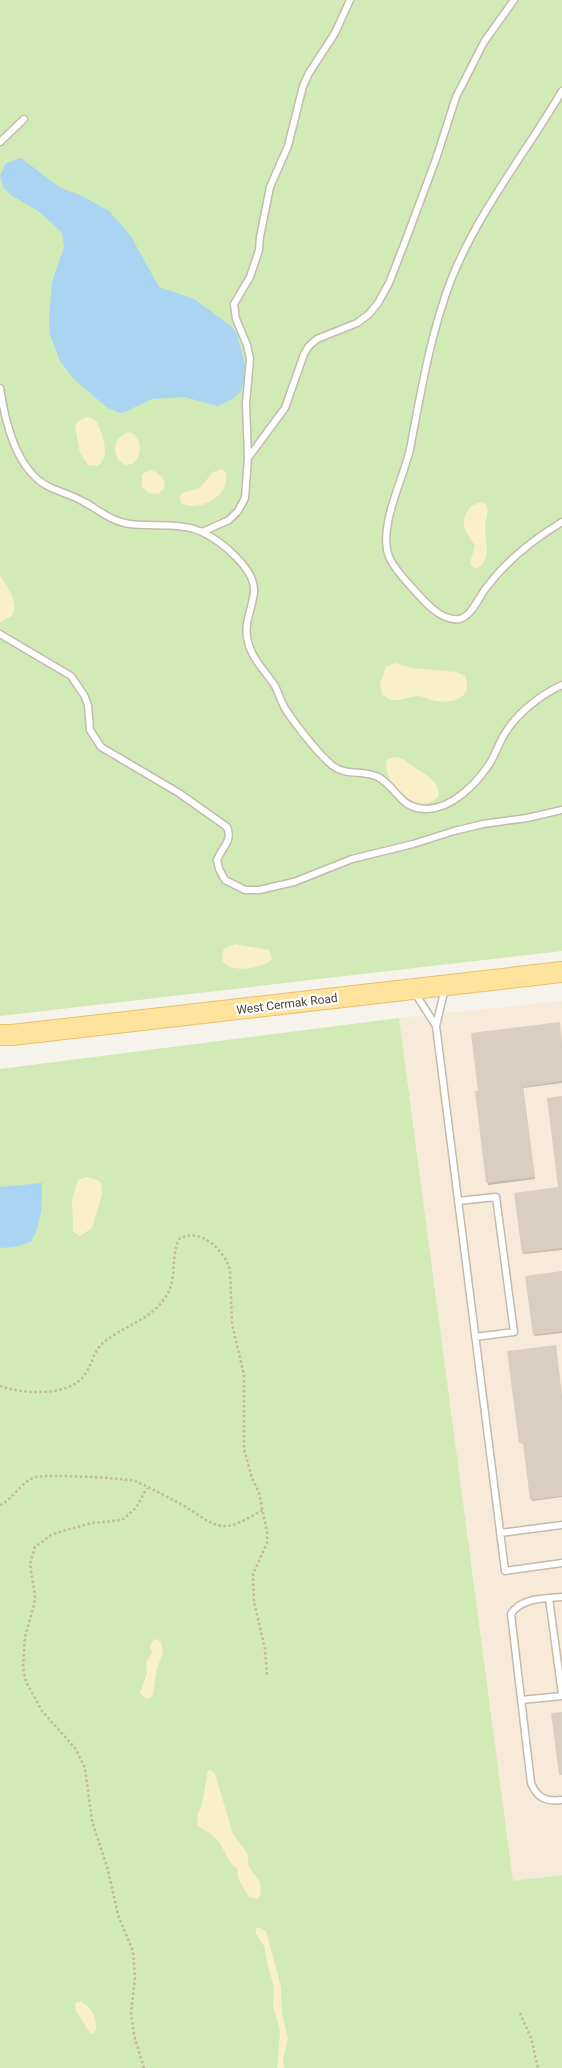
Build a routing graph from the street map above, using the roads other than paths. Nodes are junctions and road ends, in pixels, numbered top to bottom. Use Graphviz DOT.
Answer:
graph roads {
  1 [pos="350,0"];
  2 [pos="514,0"];
  3 [pos="562,91"];
  4 [pos="24,119"];
  5 [pos="0,142"];
  6 [pos="0,388"];
  7 [pos="248,458"];
  8 [pos="562,522"];
  9 [pos="202,532"];
  10 [pos="0,634"];
  11 [pos="562,685"];
  12 [pos="562,810"];
  13 [pos="562,972"];
  14 [pos="445,986"];
  15 [pos="413,989"];
  16 [pos="436,1026"];
  17 [pos="4,1037"];
  18 [pos="458,1201"];
  19 [pos="475,1337"];
  20 [pos="562,1525"];
  21 [pos="500,1533"];
  22 [pos="562,1564"];
  23 [pos="562,1597"];
  24 [pos="549,1598"];
  25 [pos="562,1695"];
  26 [pos="521,1700"];
  27 [pos="562,1800"];
  1 -- 7 [label="lane"];
  2 -- 7 [label="lane"];
  3 -- 8 [label="lane"];
  4 -- 5 [label="lane"];
  6 -- 9 [label="lane"];
  7 -- 9 [label="lane"];
  9 -- 11 [label="lane"];
  10 -- 12 [label="lane"];
  13 -- 14 [label="main road, West Cermak Road"];
  14 -- 15 [label="main road, West Cermak Road"];
  14 -- 16 [label="lane"];
  15 -- 16 [label="lane"];
  15 -- 17 [label="main road, West Cermak Road"];
  16 -- 18 [label="lane"];
  18 -- 19 [label="lane"];
  18 -- 19 [label="lane"];
  19 -- 21 [label="lane"];
  20 -- 21 [label="lane"];
  21 -- 22 [label="lane"];
  23 -- 24 [label="lane"];
  24 -- 25 [label="lane"];
  24 -- 26 [label="lane"];
  25 -- 26 [label="lane"];
  26 -- 27 [label="lane"];
}
